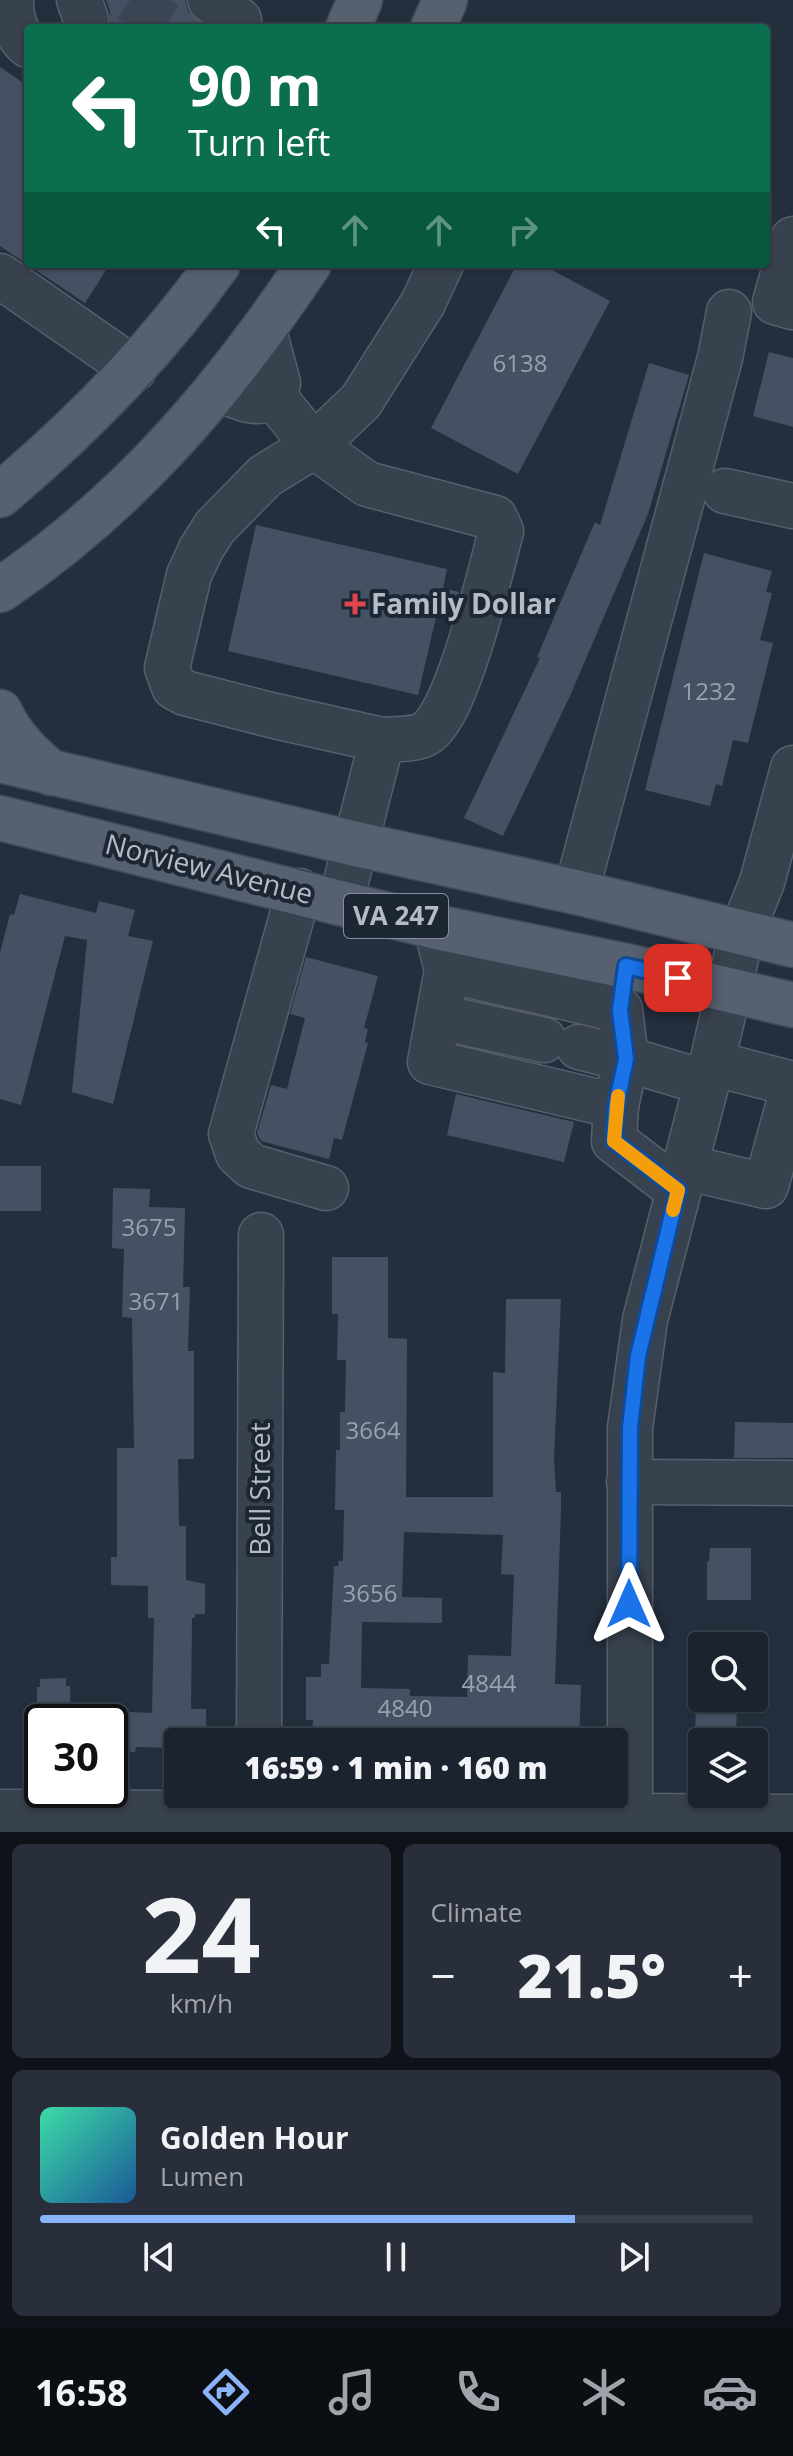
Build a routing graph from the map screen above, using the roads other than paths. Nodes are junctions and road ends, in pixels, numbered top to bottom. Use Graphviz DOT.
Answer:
graph roads {
  1 [pos="11,0"];
  2 [pos="210,0"];
  3 [pos="360,0"];
  4 [pos="445,0"];
  5 [pos="240,24"];
  6 [pos="350,24"];
  7 [pos="435,24"];
  8 [pos="24,42"];
  9 [pos="0,52"];
  10 [pos="24,68"];
  11 [pos="793,239"];
  12 [pos="215,268"];
  13 [pos="306,268"];
  14 [pos="439,268"];
  15 [pos="0,276"];
  16 [pos="793,307"];
  17 [pos="729,312"];
  18 [pos="264,331"];
  19 [pos="134,369"];
  20 [pos="219,389"];
  21 [pos="274,397"];
  22 [pos="314,446"];
  23 [pos="725,491"];
  24 [pos="0,495"];
  25 [pos="793,506"];
  26 [pos="7,591"];
  27 [pos="0,712"];
  28 [pos="382,740"];
  29 [pos="0,760"];
  30 [pos="793,768"];
  31 [pos="51,773"];
  32 [pos="0,818"];
  33 [pos="356,844"];
  34 [pos="299,891"];
  35 [pos="576,892"];
  36 [pos="341,901"];
  37 [pos="436,927"];
  38 [pos="742,932"];
  39 [pos="793,945"];
  40 [pos="626,966"];
  41 [pos="447,970"];
  42 [pos="729,989"];
  43 [pos="793,1005"];
  44 [pos="620,1010"];
  45 [pos="439,1017"];
  46 [pos="626,1059"];
  47 [pos="709,1073"];
  48 [pos="793,1086"];
  49 [pos="616,1106"];
  50 [pos="682,1179"];
  51 [pos="326,1188"];
  52 [pos="261,1235"];
  53 [pos="629,1482"];
  54 [pos="793,1483"];
  55 [pos="259,1728"];
  56 [pos="0,1812"];
  57 [pos="258,1813"];
  58 [pos="793,1817"];
  59 [pos="630,1824"];
  1 -- 8 [label="street"];
  2 -- 5 [label="street"];
  3 -- 6 [label="main road"];
  4 -- 7 [label="main road"];
  9 -- 10 [label="street"];
  11 -- 16 [label="street"];
  12 -- 19 [label="main road"];
  13 -- 18 [label="main road"];
  14 -- 22 [label="street"];
  15 -- 19 [label="street"];
  17 -- 35 [label="street"];
  18 -- 20 [label="main road"];
  18 -- 21 [label="street"];
  19 -- 24 [label="main road"];
  20 -- 21 [label="street"];
  20 -- 26 [label="main road"];
  21 -- 22 [label="street"];
  22 -- 28 [label="street"];
  22 -- 28 [label="street"];
  23 -- 25 [label="street"];
  27 -- 31 [label="main road"];
  28 -- 33 [label="street"];
  29 -- 31 [label="main road, Norview Avenue / VA 247"];
  30 -- 38 [label="street"];
  31 -- 33 [label="main road, Norview Avenue / VA 247"];
  32 -- 34 [label="main road, Norview Avenue / VA 247"];
  33 -- 35 [label="main road, Norview Avenue / VA 247"];
  33 -- 36 [label="street"];
  34 -- 36 [label="main road, Norview Avenue / VA 247"];
  34 -- 51 [label="street"];
  35 -- 38 [label="main road, Norview Avenue / VA 247"];
  36 -- 37 [label="main road, Norview Avenue / VA 247"];
  37 -- 40 [label="main road, Norview Avenue / VA 247"];
  37 -- 41 [label="street"];
  38 -- 39 [label="main road, Norview Avenue / VA 247"];
  38 -- 42 [label="street"];
  40 -- 42 [label="main road, Norview Avenue / VA 247"];
  40 -- 44 [label="street"];
  41 -- 44 [label="street"];
  41 -- 45 [label="street"];
  42 -- 43 [label="main road, Norview Avenue / VA 247"];
  42 -- 47 [label="street"];
  44 -- 46 [label="street"];
  45 -- 46 [label="street"];
  45 -- 49 [label="street"];
  46 -- 47 [label="street"];
  46 -- 49 [label="street"];
  47 -- 48 [label="street"];
  47 -- 50 [label="street"];
  48 -- 50 [label="street"];
  49 -- 50 [label="street"];
  50 -- 53 [label="street"];
  52 -- 55 [label="street, Bell Street"];
  53 -- 54 [label="street"];
  53 -- 59 [label="street"];
  56 -- 57 [label="street"];
  57 -- 59 [label="street"];
  58 -- 59 [label="street"];
}
